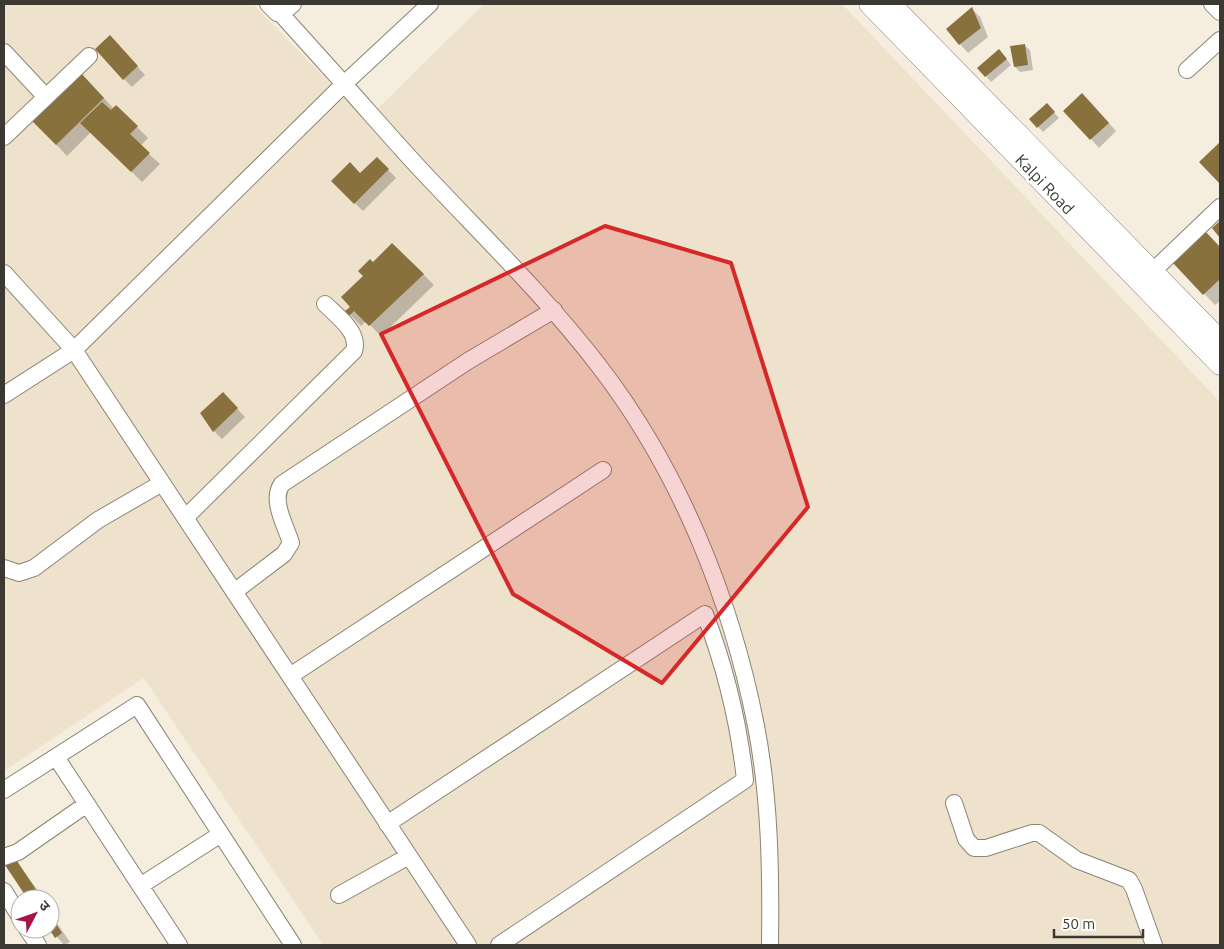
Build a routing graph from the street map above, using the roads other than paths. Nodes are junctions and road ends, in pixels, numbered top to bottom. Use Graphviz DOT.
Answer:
graph roads {
  1 [pos="268,4"];
  2 [pos="293,4"];
  3 [pos="430,4"];
  4 [pos="869,4"];
  5 [pos="891,4"];
  6 [pos="1212,4"];
  7 [pos="1220,12"];
  8 [pos="281,14"];
  9 [pos="1220,40"];
  10 [pos="4,52"];
  11 [pos="89,56"];
  12 [pos="1187,70"];
  13 [pos="344,84"];
  14 [pos="46,97"];
  15 [pos="4,137"];
  16 [pos="1220,206"];
  17 [pos="1153,271"];
  18 [pos="4,273"];
  19 [pos="326,304"];
  20 [pos="554,310"];
  21 [pos="1219,336"];
  22 [pos="74,350"];
  23 [pos="1220,365"];
  24 [pos="4,395"];
  25 [pos="603,470"];
  26 [pos="162,483"];
  27 [pos="185,518"];
  28 [pos="4,568"];
  29 [pos="234,592"];
  30 [pos="290,676"];
  31 [pos="56,757"];
  32 [pos="4,790"];
  33 [pos="954,802"];
  34 [pos="87,804"];
  35 [pos="388,824"];
  36 [pos="221,834"];
  37 [pos="409,856"];
  38 [pos="4,857"];
  39 [pos="140,886"];
  40 [pos="339,895"];
  41 [pos="179,945"];
  42 [pos="293,945"];
  43 [pos="468,945"];
  44 [pos="499,945"];
  45 [pos="770,945"];
  46 [pos="1154,945"];
  1 -- 8 [label="street"];
  2 -- 8 [label="street"];
  3 -- 13 [label="street"];
  4 -- 23 [label="main road, Kalpi Road"];
  5 -- 17 [label="main road, Kalpi Road"];
  6 -- 7 [label="street"];
  8 -- 13 [label="street"];
  9 -- 12 [label="street"];
  10 -- 14 [label="street"];
  11 -- 14 [label="street"];
  13 -- 20 [label="street"];
  13 -- 22 [label="street"];
  14 -- 15 [label="street"];
  16 -- 17 [label="street"];
  17 -- 21 [label="main road, Kalpi Road"];
  18 -- 22 [label="street"];
  19 -- 27 [label="street"];
  20 -- 29 [label="street"];
  20 -- 45 [label="street"];
  22 -- 24 [label="street"];
  22 -- 26 [label="street"];
  25 -- 30 [label="street"];
  26 -- 27 [label="street"];
  26 -- 28 [label="street"];
  27 -- 29 [label="street"];
  29 -- 30 [label="street"];
  30 -- 35 [label="street"];
  31 -- 32 [label="street"];
  31 -- 34 [label="street"];
  31 -- 36 [label="street"];
  33 -- 46 [label="street"];
  34 -- 38 [label="street"];
  34 -- 39 [label="street"];
  35 -- 37 [label="street"];
  35 -- 44 [label="street"];
  36 -- 39 [label="street"];
  36 -- 42 [label="street"];
  37 -- 40 [label="street"];
  37 -- 43 [label="street"];
  39 -- 41 [label="street"];
}
